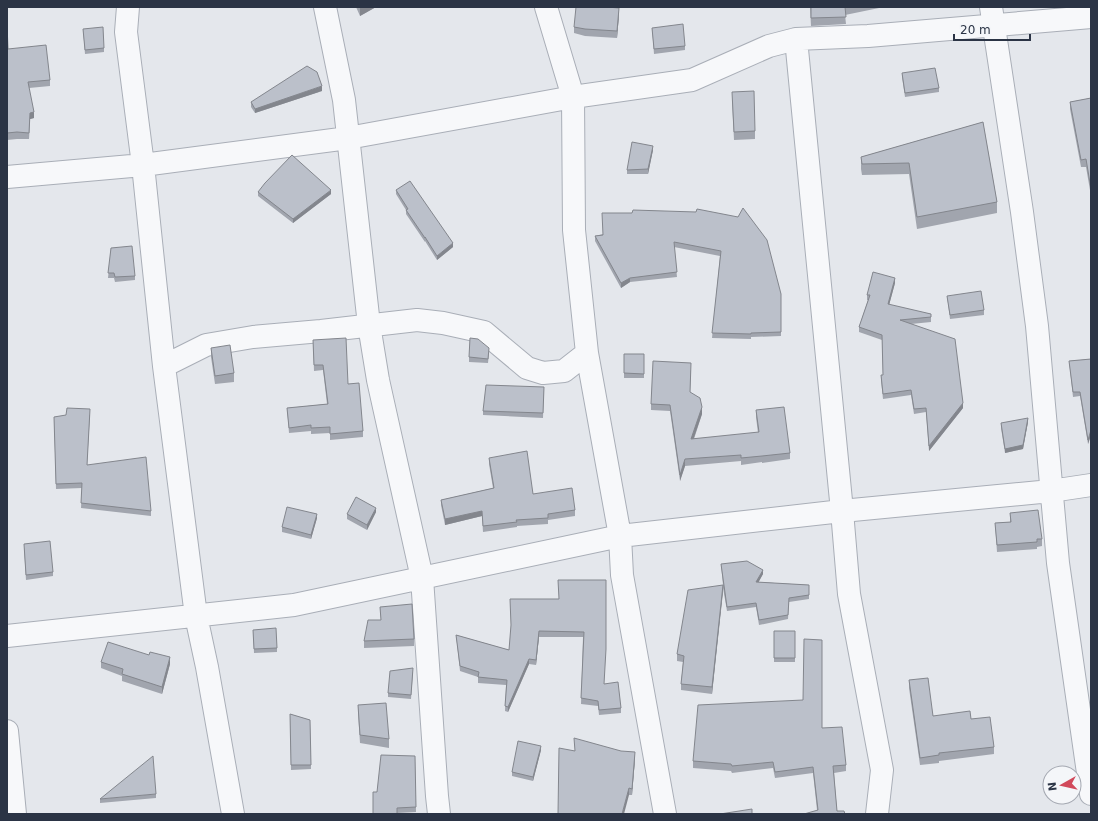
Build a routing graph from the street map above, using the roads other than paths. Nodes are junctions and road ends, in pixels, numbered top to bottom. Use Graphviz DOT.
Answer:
graph roads {
  1 [pos="128,7"];
  2 [pos="325,7"];
  3 [pos="546,7"];
  4 [pos="992,16"];
  5 [pos="1091,17"];
  6 [pos="796,39"];
  7 [pos="573,97"];
  8 [pos="348,138"];
  9 [pos="144,165"];
  10 [pos="7,177"];
  11 [pos="369,325"];
  12 [pos="587,353"];
  13 [pos="164,366"];
  14 [pos="1091,485"];
  15 [pos="1051,491"];
  16 [pos="842,511"];
  17 [pos="620,536"];
  18 [pos="422,578"];
  19 [pos="196,616"];
  20 [pos="7,636"];
  21 [pos="7,731"];
  22 [pos="1091,794"];
  23 [pos="15,814"];
  24 [pos="233,814"];
  25 [pos="439,814"];
  26 [pos="665,814"];
  27 [pos="877,814"];
  1 -- 9 [label="street"];
  2 -- 8 [label="street"];
  3 -- 7 [label="street"];
  4 -- 5 [label="street"];
  4 -- 6 [label="street"];
  4 -- 15 [label="street"];
  6 -- 7 [label="street"];
  6 -- 16 [label="street"];
  7 -- 8 [label="street"];
  7 -- 12 [label="street"];
  8 -- 9 [label="street"];
  8 -- 11 [label="street"];
  9 -- 10 [label="street"];
  9 -- 13 [label="street"];
  11 -- 12 [label="street"];
  11 -- 13 [label="street"];
  11 -- 18 [label="street"];
  12 -- 17 [label="street"];
  13 -- 19 [label="street"];
  14 -- 15 [label="street"];
  15 -- 16 [label="street"];
  15 -- 22 [label="street"];
  16 -- 17 [label="street"];
  16 -- 27 [label="street"];
  17 -- 18 [label="street"];
  17 -- 26 [label="street"];
  18 -- 19 [label="street"];
  18 -- 25 [label="street"];
  19 -- 20 [label="street"];
  19 -- 24 [label="street"];
  21 -- 23 [label="street"];
}
